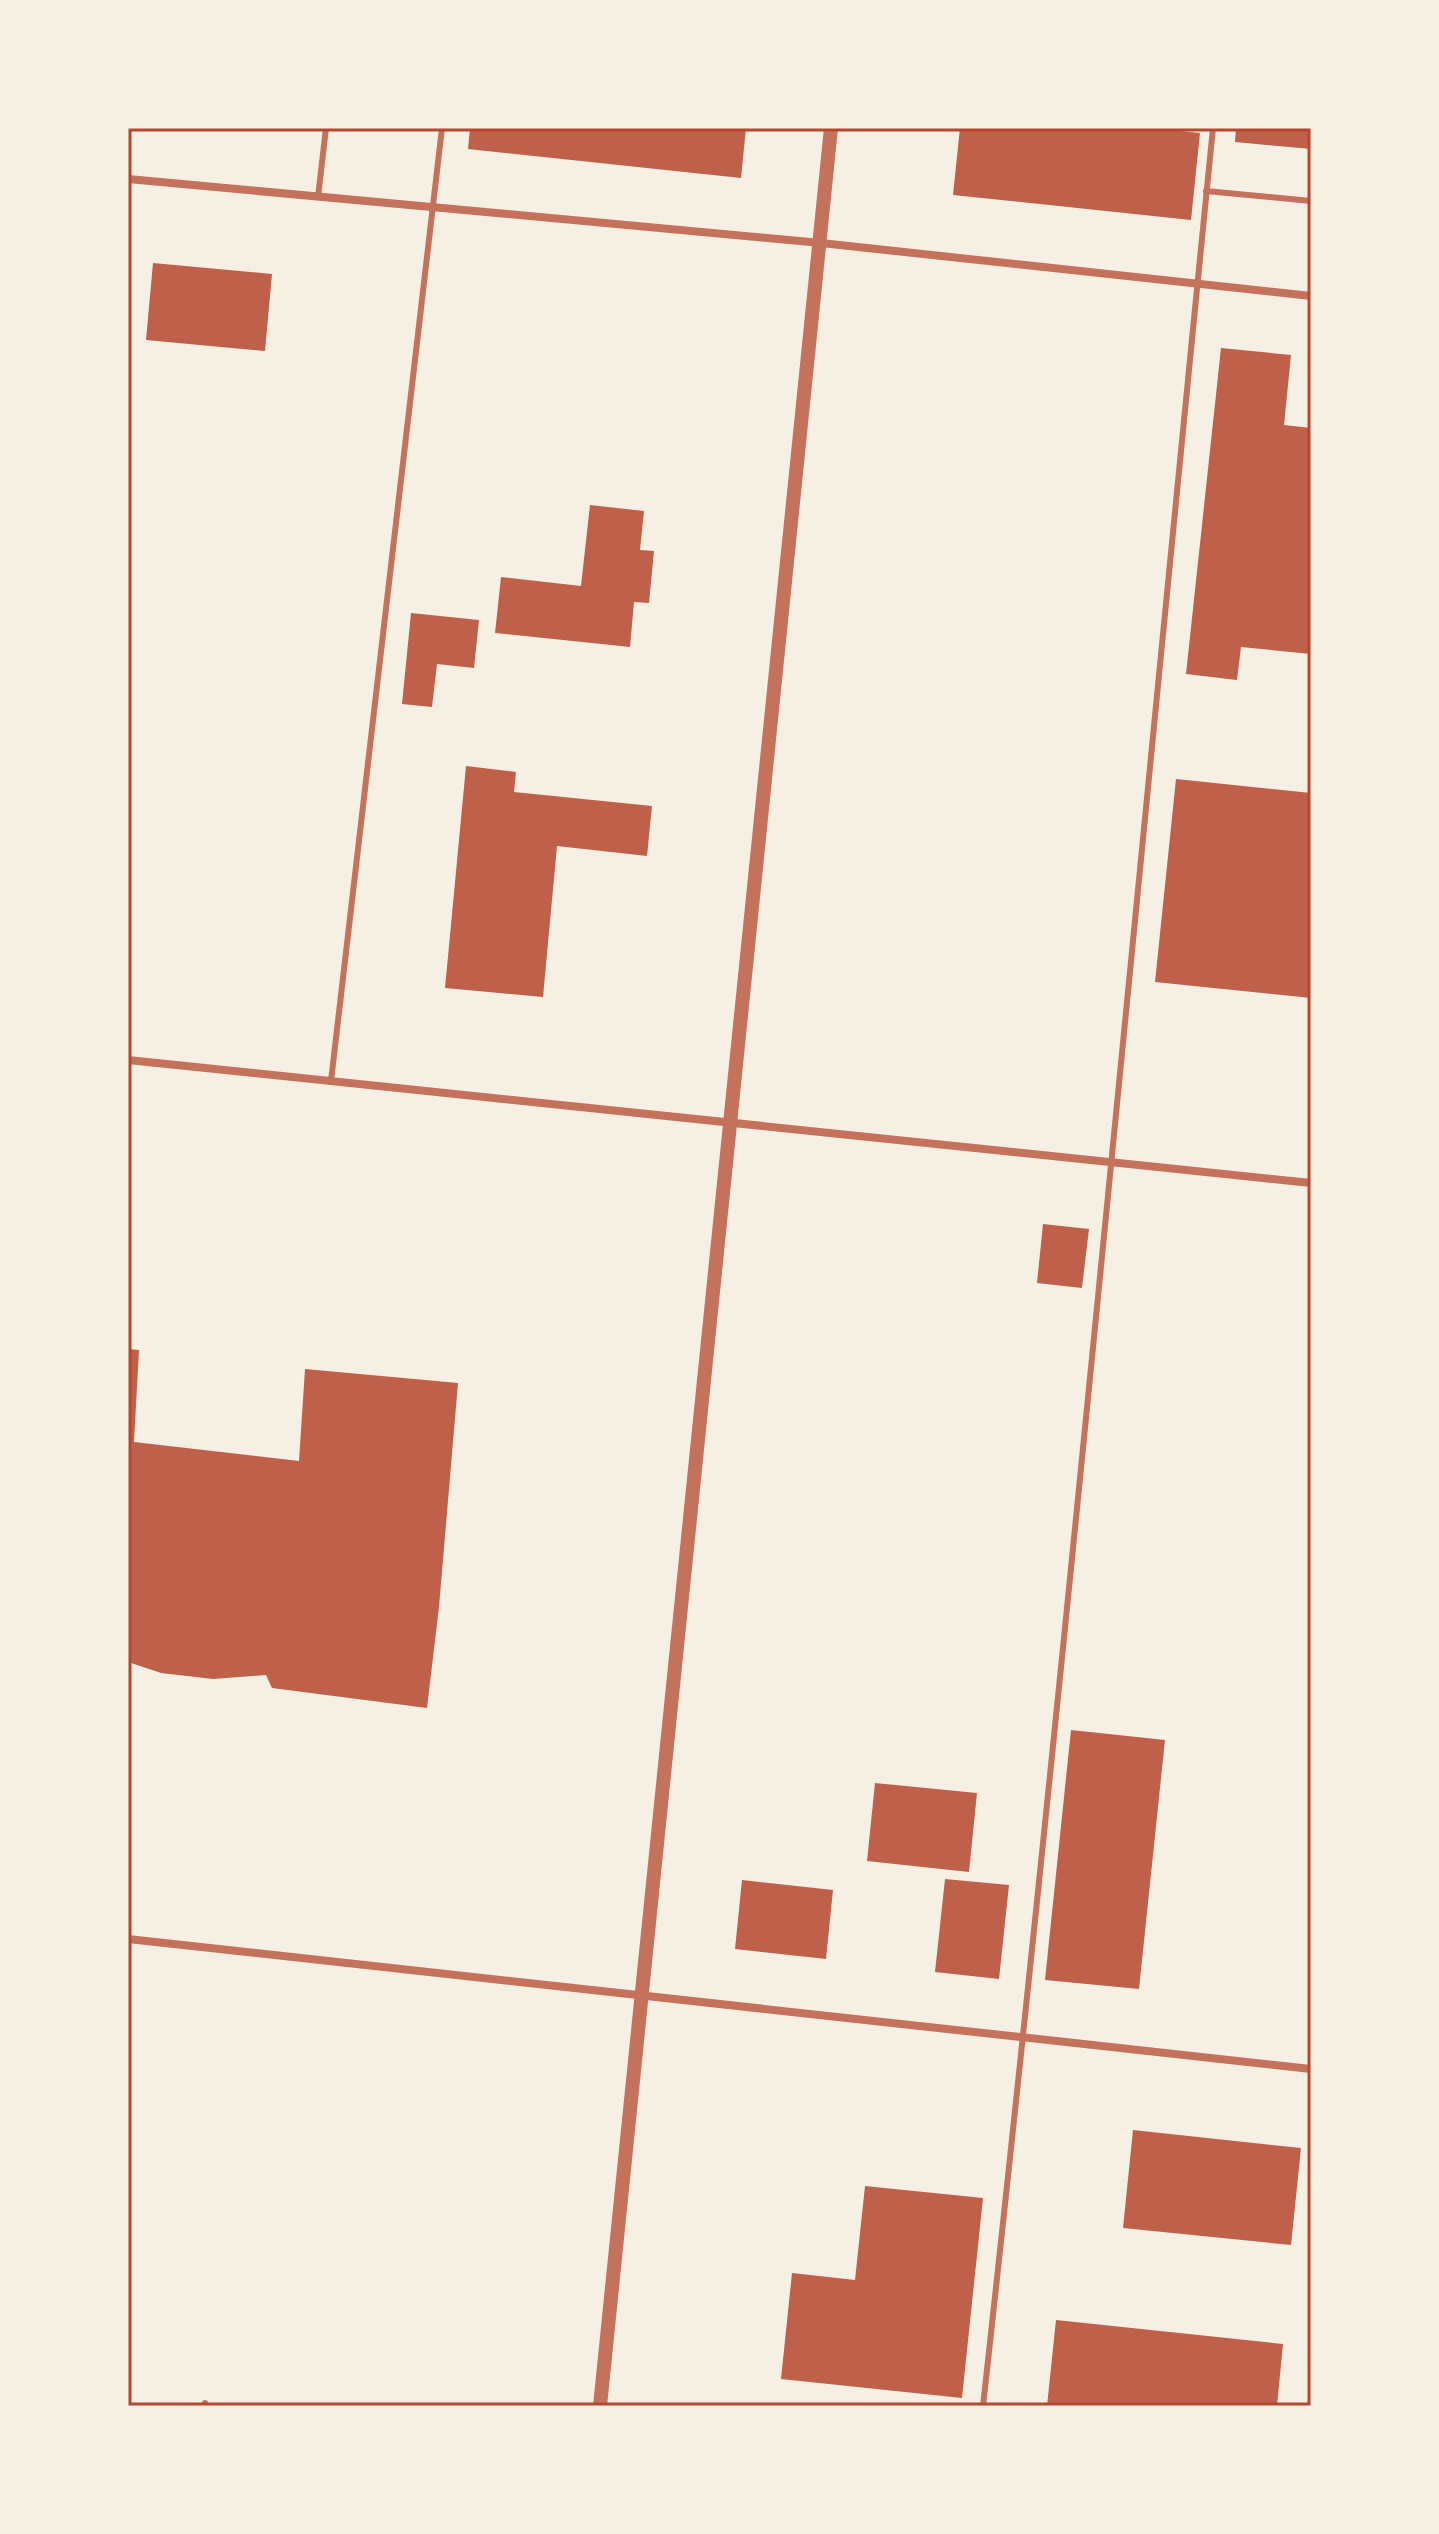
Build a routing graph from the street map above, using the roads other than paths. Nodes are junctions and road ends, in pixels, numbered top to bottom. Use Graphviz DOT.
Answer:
graph roads {
  1 [pos="326,128"];
  2 [pos="442,128"];
  3 [pos="831,128"];
  4 [pos="1213,128"];
  5 [pos="128,179"];
  6 [pos="1206,191"];
  7 [pos="318,197"];
  8 [pos="1311,201"];
  9 [pos="435,207"];
  10 [pos="821,243"];
  11 [pos="1197,284"];
  12 [pos="1311,296"];
  13 [pos="128,1060"];
  14 [pos="331,1081"];
  15 [pos="728,1122"];
  16 [pos="1113,1162"];
  17 [pos="1311,1183"];
  18 [pos="128,1939"];
  19 [pos="640,1995"];
  20 [pos="1024,2037"];
  21 [pos="1311,2069"];
  22 [pos="600,2406"];
  23 [pos="983,2406"];
  1 -- 7 [label="lane"];
  2 -- 9 [label="lane"];
  3 -- 10 [label="street"];
  4 -- 6 [label="lane"];
  5 -- 7 [label="street"];
  6 -- 8 [label="lane"];
  6 -- 11 [label="lane"];
  7 -- 9 [label="street"];
  9 -- 10 [label="street"];
  9 -- 14 [label="lane"];
  10 -- 11 [label="street"];
  10 -- 15 [label="street"];
  11 -- 12 [label="street"];
  11 -- 16 [label="lane"];
  13 -- 14 [label="street"];
  14 -- 15 [label="street"];
  15 -- 16 [label="street"];
  15 -- 19 [label="street"];
  16 -- 17 [label="street"];
  16 -- 20 [label="lane"];
  18 -- 19 [label="street"];
  19 -- 20 [label="street"];
  19 -- 22 [label="street"];
  20 -- 21 [label="street"];
  20 -- 23 [label="lane"];
}
